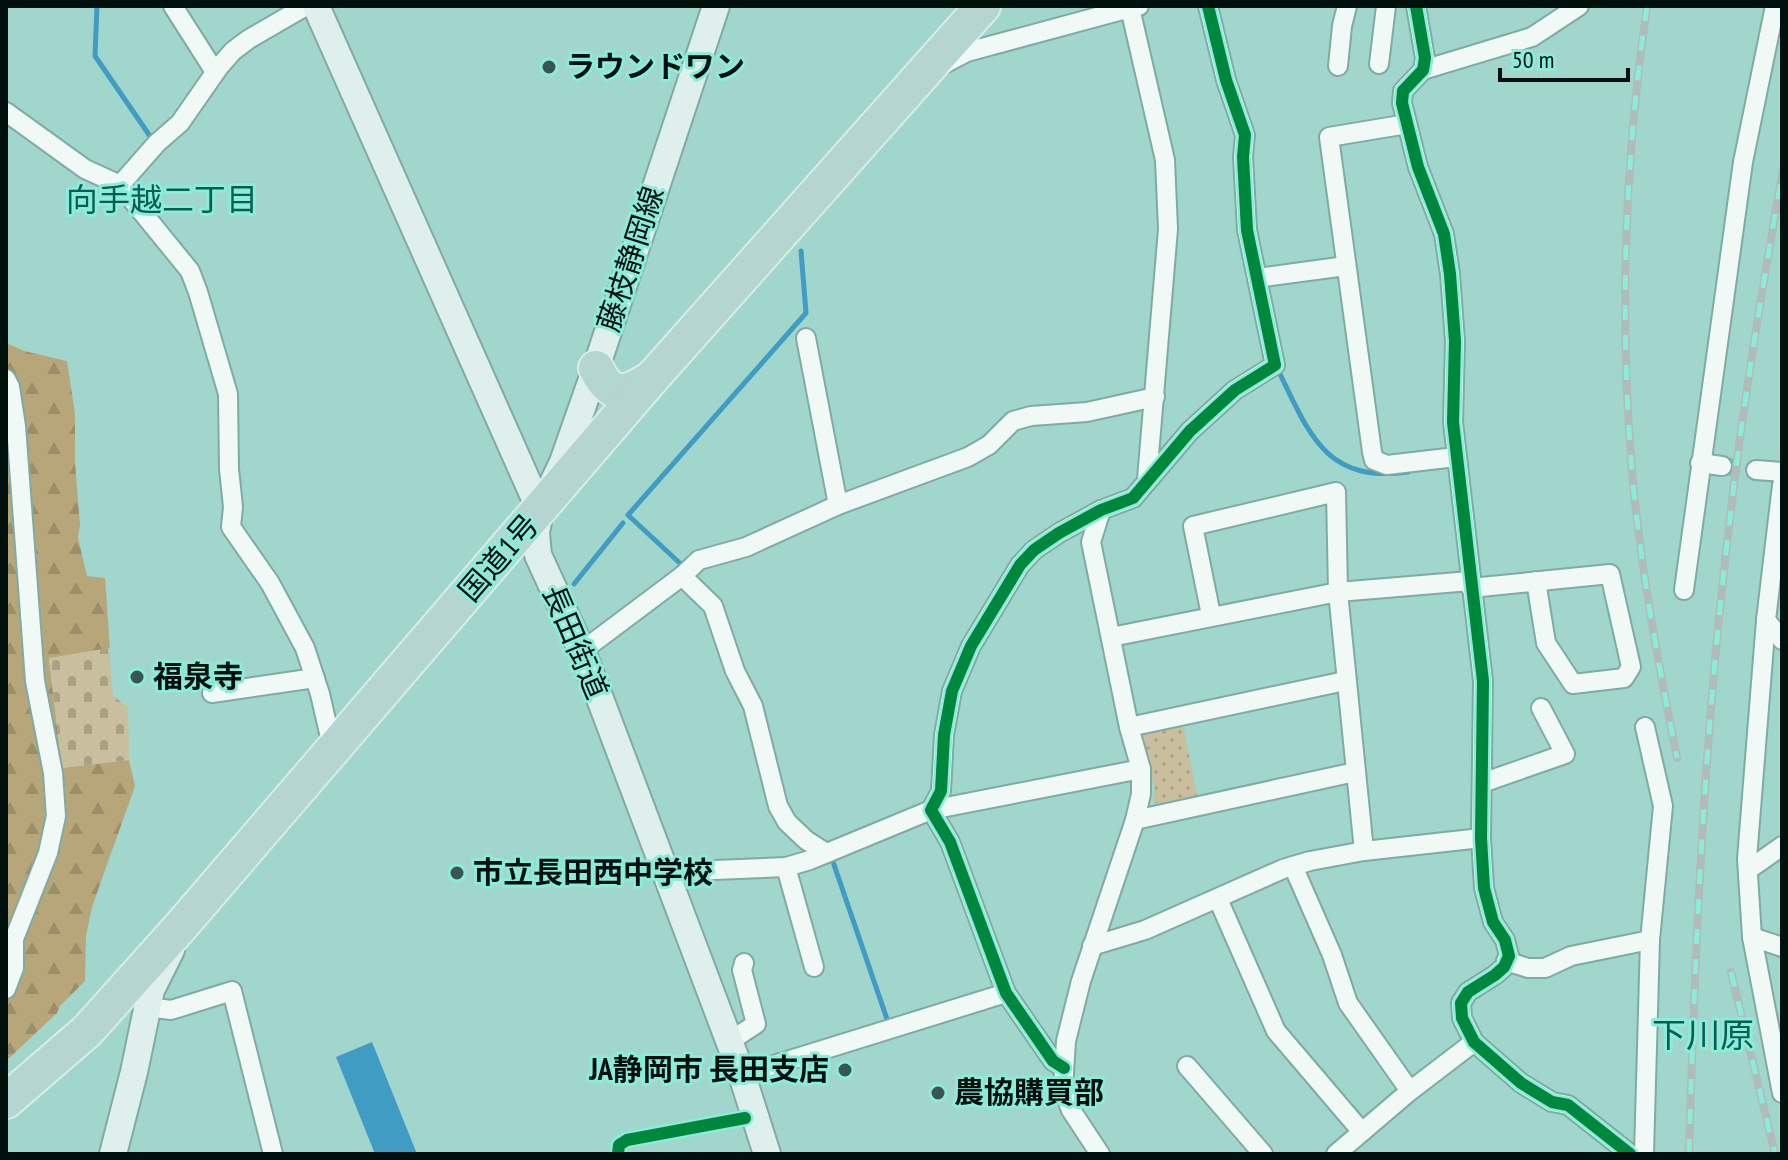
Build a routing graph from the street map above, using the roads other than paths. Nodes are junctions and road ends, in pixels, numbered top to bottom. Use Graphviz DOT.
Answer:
graph roads {
  1 [pos="173,6"];
  2 [pos="306,6"];
  3 [pos="316,6"];
  4 [pos="716,6"];
  5 [pos="983,6"];
  6 [pos="1208,6"];
  7 [pos="1347,6"];
  8 [pos="1386,6"];
  9 [pos="1416,6"];
  10 [pos="1579,6"];
  11 [pos="1775,6"];
  12 [pos="1134,7"];
  13 [pos="1379,64"];
  14 [pos="1338,66"];
  15 [pos="1423,70"];
  16 [pos="215,72"];
  17 [pos="918,77"];
  18 [pos="6,112"];
  19 [pos="1407,124"];
  20 [pos="120,185"];
  21 [pos="1346,266"];
  22 [pos="1257,278"];
  23 [pos="806,338"];
  24 [pos="596,368"];
  25 [pos="652,378"];
  26 [pos="6,379"];
  27 [pos="1155,397"];
  28 [pos="1456,457"];
  29 [pos="1700,463"];
  30 [pos="1722,466"];
  31 [pos="1756,470"];
  32 [pos="1782,472"];
  33 [pos="1147,481"];
  34 [pos="1782,485"];
  35 [pos="838,505"];
  36 [pos="540,510"];
  37 [pos="1101,510"];
  38 [pos="682,576"];
  39 [pos="1536,581"];
  40 [pos="1471,584"];
  41 [pos="1684,590"];
  42 [pos="1338,592"];
  43 [pos="1211,615"];
  44 [pos="1766,620"];
  45 [pos="1111,637"];
  46 [pos="1782,640"];
  47 [pos="582,651"];
  48 [pos="315,678"];
  49 [pos="1345,681"];
  50 [pos="212,693"];
  51 [pos="1541,708"];
  52 [pos="1129,727"];
  53 [pos="1645,727"];
  54 [pos="333,750"];
  55 [pos="1141,769"];
  56 [pos="1355,772"];
  57 [pos="1482,783"];
  58 [pos="931,810"];
  59 [pos="1135,820"];
  60 [pos="1481,838"];
  61 [pos="1782,846"];
  62 [pos="1364,851"];
  63 [pos="826,853"];
  64 [pos="1293,866"];
  65 [pos="786,867"];
  66 [pos="1748,870"];
  67 [pos="665,872"];
  68 [pos="1218,899"];
  69 [pos="182,925"];
  70 [pos="1752,937"];
  71 [pos="1650,940"];
  72 [pos="1779,943"];
  73 [pos="1092,946"];
  74 [pos="1506,961"];
  75 [pos="744,963"];
  76 [pos="814,967"];
  77 [pos="6,989"];
  78 [pos="1006,993"];
  79 [pos="147,1007"];
  80 [pos="87,1031"];
  81 [pos="730,1041"];
  82 [pos="1474,1042"];
  83 [pos="1187,1066"];
  84 [pos="1064,1068"];
  85 [pos="134,1072"];
  86 [pos="742,1075"];
  87 [pos="1410,1091"];
  88 [pos="1782,1093"];
  89 [pos="6,1101"];
  90 [pos="1352,1146"];
  91 [pos="113,1154"];
  92 [pos="273,1154"];
  93 [pos="767,1154"];
  94 [pos="1100,1154"];
  95 [pos="1263,1154"];
  96 [pos="1630,1154"];
  97 [pos="1644,1154"];
  1 -- 16 [label="street"];
  2 -- 16 [label="street"];
  3 -- 36 [label="main road, 長田街道"];
  4 -- 24 [label="main road, 藤枝静岡線"];
  5 -- 17 [label="highway, 国道1号"];
  6 -- 22 [label="street"];
  7 -- 14 [label="street"];
  8 -- 13 [label="street"];
  9 -- 15 [label="street"];
  10 -- 15 [label="street"];
  11 -- 29 [label="street"];
  12 -- 17 [label="street"];
  12 -- 27 [label="street"];
  15 -- 19 [label="street"];
  16 -- 20 [label="street"];
  17 -- 25 [label="highway, 国道1号"];
  18 -- 20 [label="street"];
  19 -- 21 [label="street"];
  19 -- 28 [label="street"];
  20 -- 48 [label="street"];
  21 -- 22 [label="street"];
  21 -- 28 [label="street"];
  22 -- 33 [label="street"];
  23 -- 35 [label="street"];
  24 -- 25 [label="highway"];
  24 -- 36 [label="main road, 藤枝静岡線"];
  25 -- 36 [label="highway, 国道1号"];
  26 -- 77 [label="street"];
  27 -- 33 [label="street"];
  27 -- 35 [label="street"];
  28 -- 40 [label="street"];
  29 -- 30 [label="street"];
  29 -- 41 [label="street"];
  31 -- 32 [label="street"];
  33 -- 37 [label="street"];
  34 -- 44 [label="street"];
  35 -- 38 [label="street"];
  36 -- 47 [label="main road, 長田街道"];
  36 -- 54 [label="highway, 国道1号"];
  37 -- 45 [label="street"];
  37 -- 58 [label="street"];
  38 -- 47 [label="street"];
  38 -- 63 [label="street"];
  39 -- 39 [label="street"];
  39 -- 40 [label="street"];
  40 -- 42 [label="street"];
  40 -- 57 [label="street"];
  42 -- 43 [label="street"];
  42 -- 43 [label="street"];
  42 -- 49 [label="street"];
  43 -- 45 [label="street"];
  44 -- 46 [label="street"];
  44 -- 66 [label="street"];
  45 -- 52 [label="street"];
  47 -- 67 [label="main road, 長田街道"];
  48 -- 50 [label="street"];
  48 -- 54 [label="street"];
  49 -- 52 [label="street"];
  49 -- 56 [label="street"];
  51 -- 57 [label="street"];
  52 -- 55 [label="street"];
  53 -- 71 [label="street"];
  54 -- 69 [label="highway, 国道1号"];
  55 -- 58 [label="street"];
  55 -- 59 [label="street"];
  56 -- 59 [label="street"];
  56 -- 62 [label="street"];
  57 -- 60 [label="street"];
  58 -- 63 [label="street"];
  58 -- 78 [label="street"];
  59 -- 73 [label="street"];
  60 -- 62 [label="street"];
  60 -- 74 [label="street"];
  61 -- 66 [label="street"];
  62 -- 64 [label="street"];
  63 -- 65 [label="street"];
  64 -- 68 [label="street"];
  64 -- 87 [label="street"];
  65 -- 67 [label="street"];
  65 -- 76 [label="street"];
  66 -- 70 [label="street"];
  67 -- 81 [label="main road, 長田街道"];
  68 -- 73 [label="street"];
  68 -- 90 [label="street"];
  69 -- 79 [label="main road"];
  69 -- 80 [label="highway, 国道1号"];
  70 -- 72 [label="street"];
  70 -- 88 [label="street"];
  71 -- 74 [label="street"];
  71 -- 97 [label="street"];
  73 -- 84 [label="street"];
  74 -- 82 [label="street"];
  75 -- 81 [label="street"];
  78 -- 84 [label="street"];
  78 -- 86 [label="street"];
  79 -- 85 [label="main road"];
  79 -- 92 [label="street"];
  80 -- 85 [label="main road"];
  80 -- 89 [label="highway, 国道1号"];
  81 -- 86 [label="main road, 長田街道"];
  82 -- 87 [label="street"];
  82 -- 96 [label="street"];
  83 -- 95 [label="street"];
  84 -- 94 [label="street"];
  85 -- 91 [label="main road"];
  86 -- 93 [label="main road, 長田街道"];
  87 -- 90 [label="street"];
}
